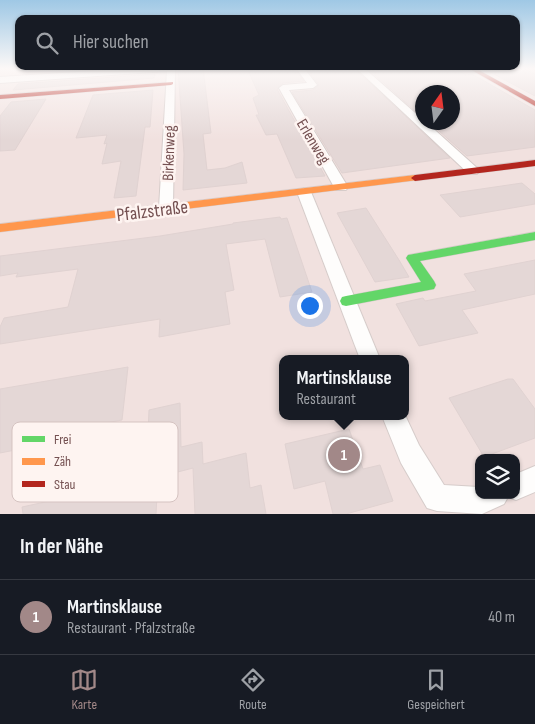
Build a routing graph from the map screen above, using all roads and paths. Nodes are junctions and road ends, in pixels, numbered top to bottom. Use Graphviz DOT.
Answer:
graph roads {
  1 [pos="66,92"];
  2 [pos="171,92"];
  3 [pos="285,92"];
  4 [pos="386,92"];
  5 [pos="514,92"];
  6 [pos="0,97"];
  7 [pos="535,104"];
  8 [pos="535,163"];
  9 [pos="473,171"];
  10 [pos="341,187"];
  11 [pos="304,192"];
  12 [pos="166,208"];
  13 [pos="0,228"];
  14 [pos="535,236"];
  15 [pos="346,301"];
  16 [pos="368,355"];
  17 [pos="396,420"];
  18 [pos="535,479"];
  19 [pos="520,485"];
  20 [pos="486,499"];
  1 -- 6 [label="street"];
  2 -- 12 [label="street, Birkenweg"];
  3 -- 10 [label="street, Erlenweg"];
  4 -- 9 [label="street"];
  5 -- 7 [label="street"];
  8 -- 9 [label="street, Pfalzstraße"];
  9 -- 10 [label="street, Pfalzstraße"];
  10 -- 11 [label="street, Pfalzstraße"];
  11 -- 12 [label="street, Pfalzstraße"];
  11 -- 15 [label="street"];
  12 -- 13 [label="street, Pfalzstraße"];
  14 -- 15 [label="street"];
  15 -- 16 [label="street"];
  17 -- 20 [label="street"];
  18 -- 19 [label="street"];
}
